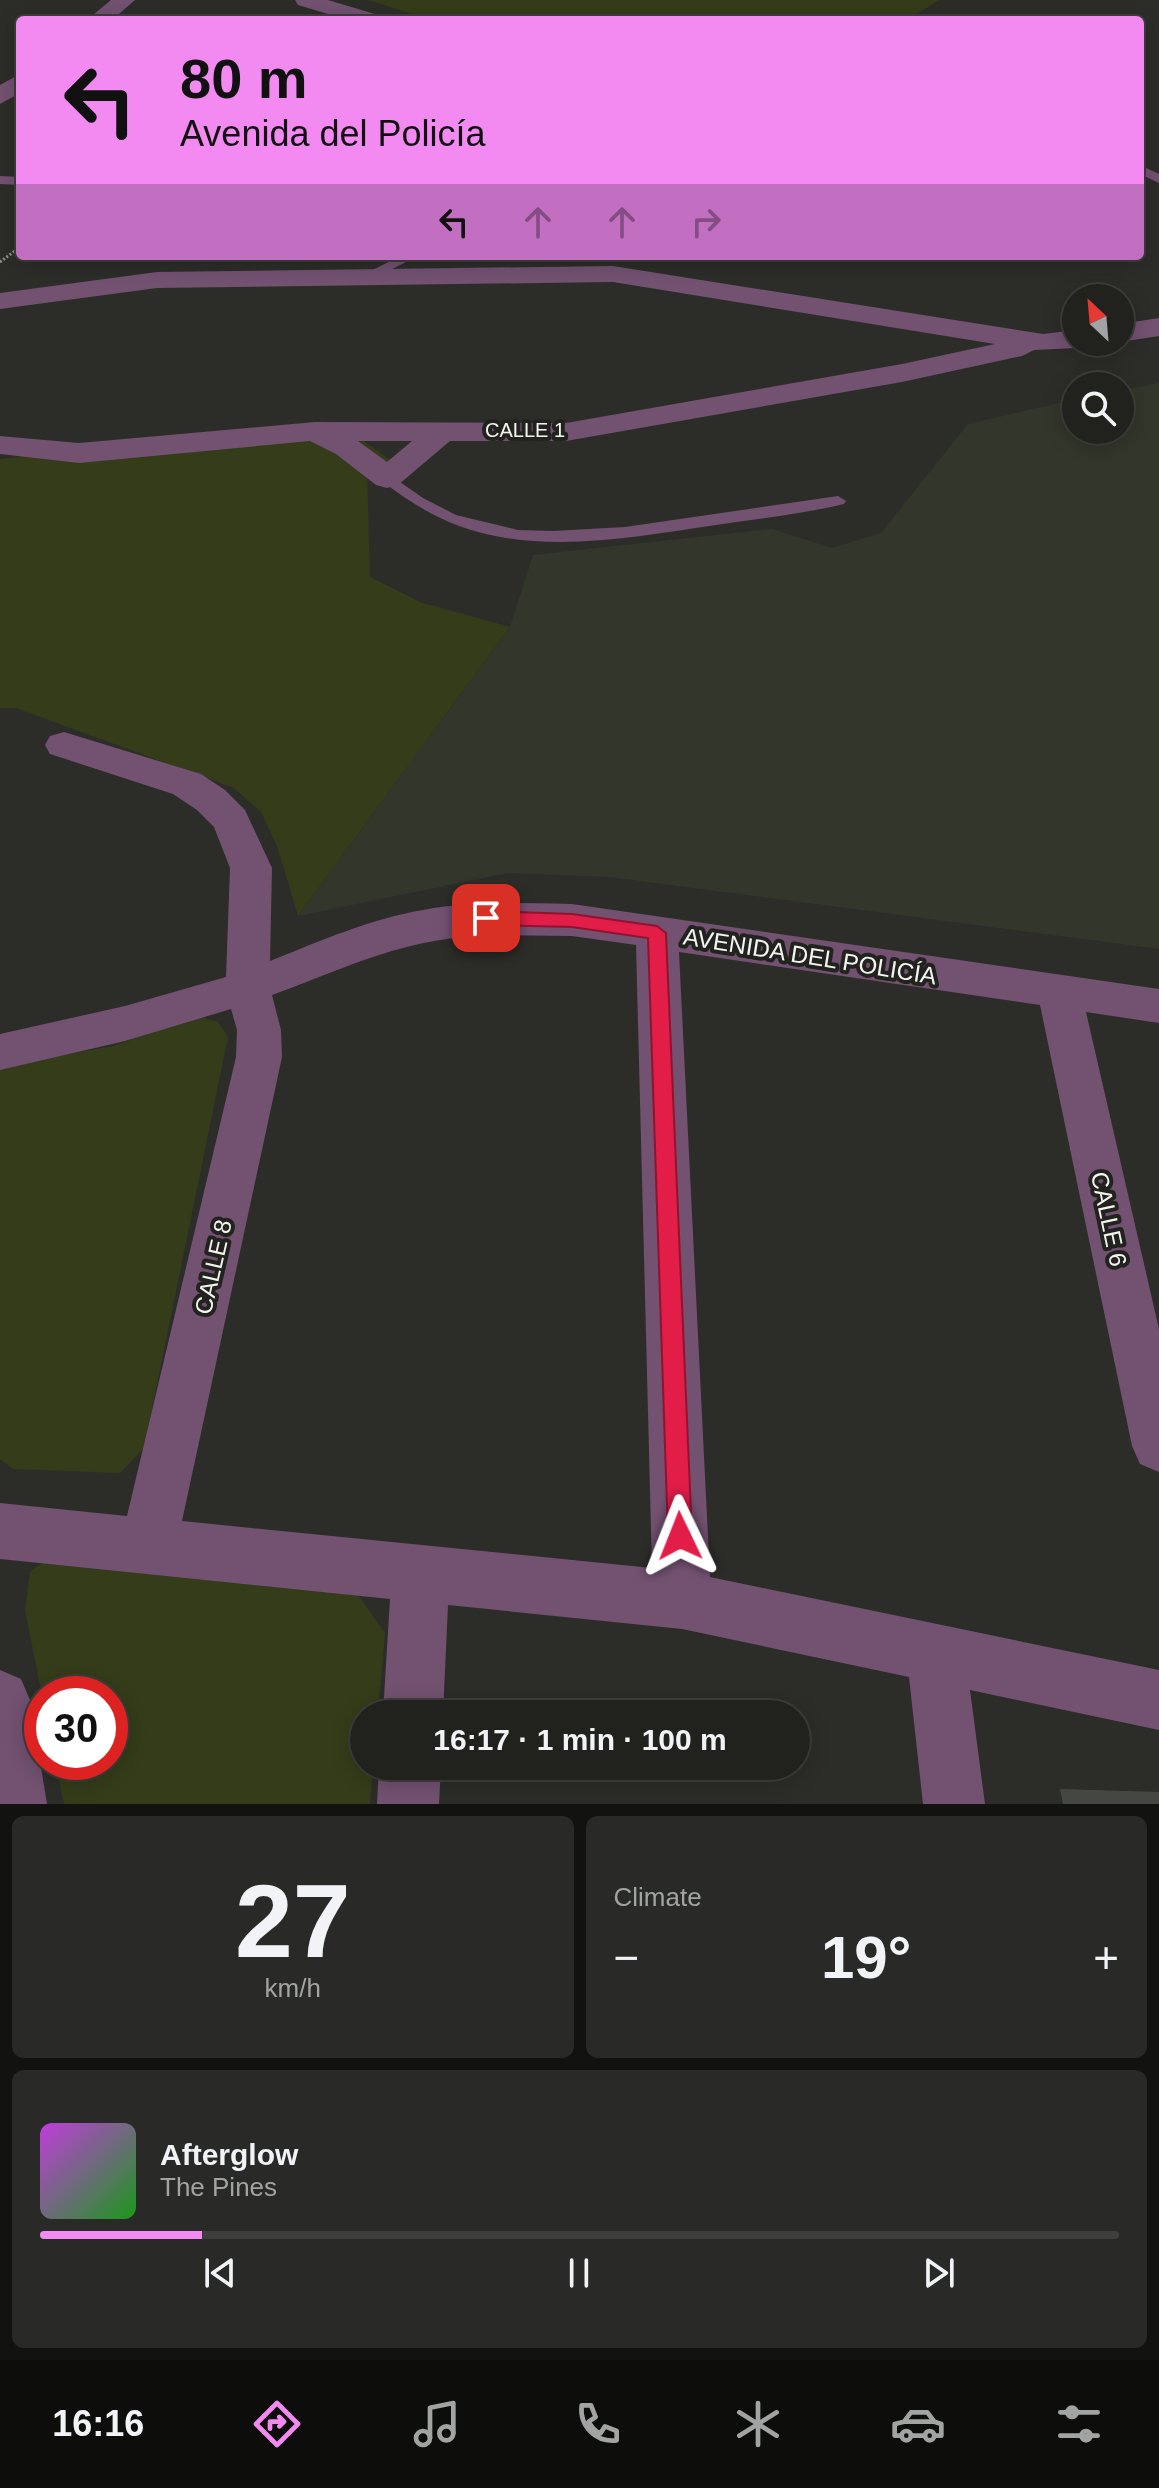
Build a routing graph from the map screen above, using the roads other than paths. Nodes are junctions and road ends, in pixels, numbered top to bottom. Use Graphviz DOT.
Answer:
graph roads {
  1 [pos="124,0"];
  2 [pos="306,0"];
  3 [pos="103,16"];
  4 [pos="357,16"];
  5 [pos="403,260"];
  6 [pos="369,275"];
  7 [pos="0,301"];
  8 [pos="874,315"];
  9 [pos="1159,327"];
  10 [pos="1134,331"];
  11 [pos="1062,341"];
  12 [pos="1043,343"];
  13 [pos="902,373"];
  14 [pos="315,431"];
  15 [pos="443,431"];
  16 [pos="0,445"];
  17 [pos="387,478"];
  18 [pos="838,501"];
  19 [pos="64,745"];
  20 [pos="657,933"];
  21 [pos="248,987"];
  22 [pos="1059,993"];
  23 [pos="1159,1006"];
  24 [pos="0,1052"];
  25 [pos="1159,1446"];
  26 [pos="0,1531"];
  27 [pos="148,1546"];
  28 [pos="420,1574"];
  29 [pos="682,1600"];
  30 [pos="936,1655"];
  31 [pos="0,1700"];
  32 [pos="414,1700"];
  33 [pos="1159,1700"];
  34 [pos="409,1780"];
  35 [pos="16,1804"];
  36 [pos="408,1804"];
  37 [pos="954,1804"];
  1 -- 3 [label="street"];
  2 -- 4 [label="street"];
  5 -- 6 [label="lane"];
  6 -- 7 [label="street"];
  6 -- 8 [label="street"];
  8 -- 12 [label="street"];
  8 -- 13 [label="street"];
  9 -- 10 [label="street"];
  11 -- 12 [label="street"];
  12 -- 13 [label="street, CALLE 1"];
  13 -- 15 [label="street, CALLE 1"];
  14 -- 15 [label="street, CALLE 1"];
  14 -- 16 [label="street, CALLE 1"];
  14 -- 17 [label="street"];
  15 -- 17 [label="street"];
  17 -- 18 [label="lane"];
  19 -- 21 [label="street, CALLE 8"];
  20 -- 21 [label="street, AVENIDA DEL POLICÍA"];
  20 -- 22 [label="street, AVENIDA DEL POLICÍA"];
  20 -- 29 [label="street"];
  21 -- 24 [label="street, AVENIDA DEL POLICÍA"];
  21 -- 27 [label="street, CALLE 8"];
  22 -- 23 [label="street, AVENIDA DEL POLICÍA"];
  22 -- 25 [label="street, CALLE 6"];
  26 -- 27 [label="street"];
  27 -- 28 [label="street"];
  28 -- 29 [label="street"];
  28 -- 32 [label="street"];
  29 -- 30 [label="street"];
  30 -- 33 [label="street"];
  30 -- 37 [label="street"];
  31 -- 35 [label="street"];
  34 -- 36 [label="street"];
}
